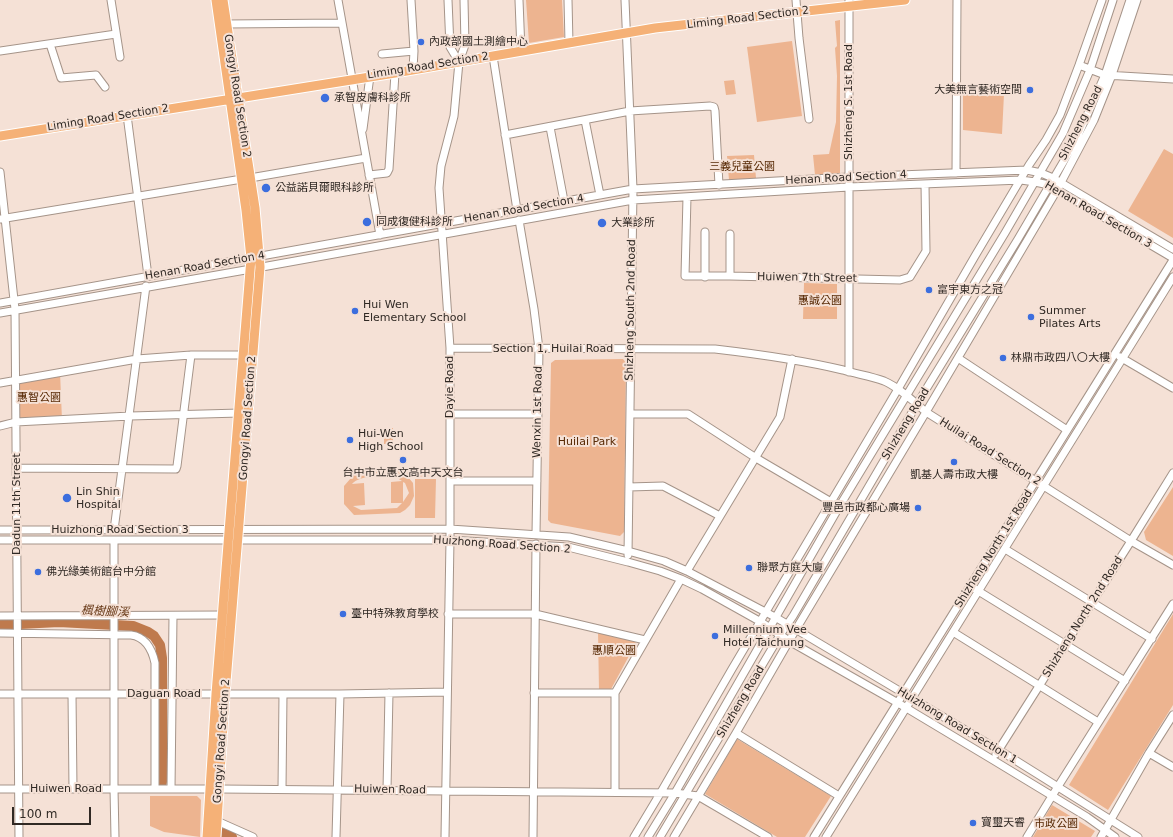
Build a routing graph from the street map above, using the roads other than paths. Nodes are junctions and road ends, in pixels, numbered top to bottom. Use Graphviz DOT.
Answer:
graph roads {
  1 [pos="112,0"];
  2 [pos="216,0"];
  3 [pos="223,0"];
  4 [pos="338,0"];
  5 [pos="411,0"];
  6 [pos="448,0"];
  7 [pos="464,0"];
  8 [pos="519,0"];
  9 [pos="568,0"];
  10 [pos="625,0"];
  11 [pos="796,0"];
  12 [pos="904,0"];
  13 [pos="957,0"];
  14 [pos="1102,0"];
  15 [pos="1113,0"];
  16 [pos="1130,0"];
  17 [pos="1137,0"];
  18 [pos="849,3"];
  19 [pos="798,12"];
  20 [pos="342,23"];
  21 [pos="226,24"];
  22 [pos="116,34"];
  23 [pos="626,34"];
  24 [pos="569,43"];
  25 [pos="50,44"];
  26 [pos="0,51"];
  27 [pos="414,51"];
  28 [pos="521,51"];
  29 [pos="382,54"];
  30 [pos="493,56"];
  31 [pos="120,57"];
  32 [pos="459,62"];
  33 [pos="1079,65"];
  34 [pos="413,69"];
  35 [pos="1090,70"];
  36 [pos="395,73"];
  37 [pos="1109,75"];
  38 [pos="370,76"];
  39 [pos="352,79"];
  40 [pos="1173,79"];
  41 [pos="105,87"];
  42 [pos="233,98"];
  43 [pos="630,111"];
  44 [pos="127,115"];
  45 [pos="585,120"];
  46 [pos="809,120"];
  47 [pos="550,127"];
  48 [pos="506,135"];
  49 [pos="0,136"];
  50 [pos="362,138"];
  51 [pos="366,158"];
  52 [pos="1027,170"];
  53 [pos="0,172"];
  54 [pos="956,173"];
  55 [pos="1040,173"];
  56 [pos="369,175"];
  57 [pos="849,177"];
  58 [pos="246,178"];
  59 [pos="1053,178"];
  60 [pos="1021,180"];
  61 [pos="1035,182"];
  62 [pos="1060,182"];
  63 [pos="925,184"];
  64 [pos="719,185"];
  65 [pos="1049,185"];
  66 [pos="849,187"];
  67 [pos="633,189"];
  68 [pos="1057,190"];
  69 [pos="600,195"];
  70 [pos="138,197"];
  71 [pos="687,197"];
  72 [pos="633,200"];
  73 [pos="564,201"];
  74 [pos="2,204"];
  75 [pos="517,210"];
  76 [pos="2,218"];
  77 [pos="519,220"];
  78 [pos="441,224"];
  79 [pos="705,232"];
  80 [pos="442,234"];
  81 [pos="730,234"];
  82 [pos="380,235"];
  83 [pos="1173,249"];
  84 [pos="255,257"];
  85 [pos="1173,259"];
  86 [pos="255,268"];
  87 [pos="148,276"];
  88 [pos="705,276"];
  89 [pos="730,276"];
  90 [pos="1173,277"];
  91 [pos="848,279"];
  92 [pos="146,286"];
  93 [pos="14,300"];
  94 [pos="0,303"];
  95 [pos="15,309"];
  96 [pos="0,313"];
  97 [pos="450,348"];
  98 [pos="539,349"];
  99 [pos="631,349"];
  100 [pos="244,354"];
  101 [pos="1115,354"];
  102 [pos="191,355"];
  103 [pos="958,358"];
  104 [pos="1122,358"];
  105 [pos="137,359"];
  106 [pos="792,359"];
  107 [pos="849,372"];
  108 [pos="16,380"];
  109 [pos="0,383"];
  110 [pos="1173,388"];
  111 [pos="898,389"];
  112 [pos="912,400"];
  113 [pos="926,412"];
  114 [pos="240,413"];
  115 [pos="450,414"];
  116 [pos="538,414"];
  117 [pos="630,414"];
  118 [pos="184,415"];
  119 [pos="130,416"];
  120 [pos="16,422"];
  121 [pos="0,426"];
  122 [pos="1068,430"];
  123 [pos="756,458"];
  124 [pos="16,468"];
  125 [pos="123,468"];
  126 [pos="1173,473"];
  127 [pos="537,480"];
  128 [pos="1036,480"];
  129 [pos="450,482"];
  130 [pos="1044,485"];
  131 [pos="629,487"];
  132 [pos="831,502"];
  133 [pos="720,516"];
  134 [pos="450,529"];
  135 [pos="0,530"];
  136 [pos="17,530"];
  137 [pos="114,530"];
  138 [pos="234,530"];
  139 [pos="536,534"];
  140 [pos="0,540"];
  141 [pos="17,540"];
  142 [pos="114,540"];
  143 [pos="234,540"];
  144 [pos="450,540"];
  145 [pos="1132,541"];
  146 [pos="536,544"];
  147 [pos="1004,549"];
  148 [pos="628,551"];
  149 [pos="628,562"];
  150 [pos="1173,565"];
  151 [pos="687,571"];
  152 [pos="681,579"];
  153 [pos="971,586"];
  154 [pos="978,591"];
  155 [pos="1092,602"];
  156 [pos="1173,604"];
  157 [pos="766,613"];
  158 [pos="448,614"];
  159 [pos="535,614"];
  160 [pos="223,615"];
  161 [pos="0,616"];
  162 [pos="173,616"];
  163 [pos="17,617"];
  164 [pos="775,617"];
  165 [pos="115,618"];
  166 [pos="761,622"];
  167 [pos="787,625"];
  168 [pos="769,627"];
  169 [pos="796,630"];
  170 [pos="18,631"];
  171 [pos="115,632"];
  172 [pos="953,632"];
  173 [pos="0,633"];
  174 [pos="780,635"];
  175 [pos="1152,639"];
  176 [pos="645,640"];
  177 [pos="789,641"];
  178 [pos="1066,644"];
  179 [pos="1125,681"];
  180 [pos="1039,686"];
  181 [pos="447,692"];
  182 [pos="389,693"];
  183 [pos="534,693"];
  184 [pos="615,693"];
  185 [pos="0,694"];
  186 [pos="18,694"];
  187 [pos="72,694"];
  188 [pos="114,694"];
  189 [pos="157,694"];
  190 [pos="171,694"];
  191 [pos="221,694"];
  192 [pos="283,694"];
  193 [pos="340,694"];
  194 [pos="904,694"];
  195 [pos="912,699"];
  196 [pos="898,703"];
  197 [pos="906,708"];
  198 [pos="1173,714"];
  199 [pos="1098,722"];
  200 [pos="736,733"];
  201 [pos="999,750"];
  202 [pos="1149,753"];
  203 [pos="993,760"];
  204 [pos="1173,767"];
  205 [pos="1058,786"];
  206 [pos="0,789"];
  207 [pos="19,789"];
  208 [pos="73,789"];
  209 [pos="114,789"];
  210 [pos="155,789"];
  211 [pos="171,789"];
  212 [pos="214,789"];
  213 [pos="282,789"];
  214 [pos="338,790"];
  215 [pos="387,790"];
  216 [pos="446,791"];
  217 [pos="533,791"];
  218 [pos="615,792"];
  219 [pos="662,792"];
  220 [pos="674,793"];
  221 [pos="686,794"];
  222 [pos="698,796"];
  223 [pos="839,796"];
  224 [pos="1052,796"];
  225 [pos="217,821"];
  226 [pos="1111,821"];
  227 [pos="1106,830"];
  228 [pos="20,837"];
  229 [pos="115,837"];
  230 [pos="207,837"];
  231 [pos="216,837"];
  232 [pos="253,837"];
  233 [pos="336,837"];
  234 [pos="445,837"];
  235 [pos="533,837"];
  236 [pos="634,837"];
  237 [pos="648,837"];
  238 [pos="660,837"];
  239 [pos="674,837"];
  240 [pos="768,837"];
  241 [pos="814,837"];
  242 [pos="826,837"];
  243 [pos="1027,837"];
  244 [pos="1101,837"];
  245 [pos="1115,837"];
  246 [pos="1138,837"];
  1 -- 22 [label="street"];
  2 -- 42 [label="main road, Gongyi Road Section 2"];
  3 -- 21 [label="main road, Gongyi Road Section 2"];
  4 -- 20 [label="street"];
  5 -- 27 [label="street"];
  6 -- 32 [label="street"];
  7 -- 32 [label="street, Dayie Road"];
  8 -- 28 [label="street"];
  9 -- 24 [label="street"];
  10 -- 23 [label="street, Shizheng South 2nd Road"];
  11 -- 19 [label="street"];
  12 -- 18 [label="main road, Liming Road Section 2"];
  13 -- 54 [label="street"];
  14 -- 33 [label="street, Shizheng Road"];
  15 -- 35 [label="street, Shizheng Road"];
  16 -- 37 [label="street, Shizheng Road"];
  17 -- 37 [label="street, Shizheng Road"];
  18 -- 19 [label="main road, Liming Road Section 2"];
  18 -- 57 [label="street, Shizheng S. 1st Road"];
  19 -- 23 [label="main road, Liming Road Section 2"];
  19 -- 46 [label="street"];
  20 -- 21 [label="street"];
  20 -- 39 [label="street"];
  21 -- 42 [label="main road, Gongyi Road Section 2"];
  22 -- 25 [label="street"];
  22 -- 31 [label="street"];
  23 -- 24 [label="main road, Liming Road Section 2"];
  23 -- 43 [label="street, Shizheng South 2nd Road"];
  24 -- 28 [label="main road, Liming Road Section 2"];
  25 -- 26 [label="street"];
  25 -- 41 [label="street"];
  27 -- 29 [label="street"];
  27 -- 34 [label="street"];
  28 -- 30 [label="main road, Liming Road Section 2"];
  30 -- 32 [label="main road, Liming Road Section 2"];
  30 -- 48 [label="street"];
  32 -- 34 [label="main road, Liming Road Section 2"];
  32 -- 78 [label="street, Dayie Road"];
  33 -- 35 [label="street"];
  33 -- 52 [label="street, Shizheng Road"];
  34 -- 36 [label="main road, Liming Road Section 2"];
  35 -- 37 [label="street"];
  35 -- 55 [label="street, Shizheng Road"];
  36 -- 38 [label="main road, Liming Road Section 2"];
  36 -- 56 [label="street"];
  37 -- 40 [label="street"];
  37 -- 59 [label="street, Shizheng Road"];
  37 -- 62 [label="street, Shizheng Road"];
  38 -- 39 [label="main road, Liming Road Section 2"];
  38 -- 50 [label="street"];
  39 -- 42 [label="main road, Liming Road Section 2"];
  39 -- 50 [label="street"];
  42 -- 44 [label="main road, Liming Road Section 2"];
  42 -- 58 [label="main road, Gongyi Road Section 2"];
  43 -- 45 [label="street"];
  43 -- 64 [label="street"];
  43 -- 67 [label="street, Shizheng South 2nd Road"];
  44 -- 49 [label="main road, Liming Road Section 2"];
  44 -- 70 [label="street"];
  45 -- 47 [label="street"];
  45 -- 69 [label="street"];
  47 -- 48 [label="street"];
  47 -- 73 [label="street"];
  48 -- 75 [label="street"];
  50 -- 51 [label="street"];
  51 -- 56 [label="street"];
  51 -- 58 [label="street"];
  52 -- 54 [label="street, Henan Road Section 4"];
  52 -- 55 [label="street, Henan Road Section 4"];
  52 -- 60 [label="street, Shizheng Road"];
  53 -- 74 [label="street, Dadun 11th Street"];
  54 -- 57 [label="street, Henan Road Section 4"];
  55 -- 59 [label="street, Henan Road Section 4"];
  55 -- 61 [label="street, Shizheng Road"];
  56 -- 82 [label="street"];
  57 -- 64 [label="street, Henan Road Section 4"];
  57 -- 66 [label="street, Shizheng S. 1st Road"];
  58 -- 70 [label="street"];
  58 -- 84 [label="main road, Gongyi Road Section 2"];
  59 -- 62 [label="street, Henan Road Section 3"];
  59 -- 65 [label="street, Shizheng Road"];
  60 -- 61 [label="street, Henan Road Section 3"];
  60 -- 63 [label="street, Henan Road Section 4"];
  60 -- 111 [label="street, Shizheng Road"];
  61 -- 65 [label="street, Henan Road Section 3"];
  61 -- 112 [label="street, Shizheng Road"];
  62 -- 68 [label="street, Shizheng Road"];
  62 -- 83 [label="street, Henan Road Section 3"];
  63 -- 66 [label="street, Henan Road Section 4"];
  63 -- 91 [label="street, Huiwen 7th Street"];
  64 -- 67 [label="street, Henan Road Section 4"];
  65 -- 68 [label="street, Henan Road Section 3"];
  65 -- 112 [label="street, Shizheng Road"];
  66 -- 71 [label="street, Henan Road Section 4"];
  66 -- 91 [label="street, Shizheng S. 1st Road"];
  67 -- 69 [label="street, Henan Road Section 4"];
  67 -- 72 [label="street, Shizheng South 2nd Road"];
  68 -- 85 [label="street, Henan Road Section 3"];
  68 -- 103 [label="street, Shizheng Road"];
  69 -- 73 [label="street, Henan Road Section 4"];
  70 -- 76 [label="street"];
  70 -- 87 [label="street"];
  71 -- 72 [label="street, Henan Road Section 4"];
  71 -- 88 [label="street, Huiwen 7th Street"];
  72 -- 77 [label="street, Henan Road Section 4"];
  72 -- 99 [label="street, Shizheng South 2nd Road"];
  73 -- 75 [label="street, Henan Road Section 4"];
  74 -- 76 [label="street, Dadun 11th Street"];
  75 -- 78 [label="street, Henan Road Section 4"];
  76 -- 93 [label="street, Dadun 11th Street"];
  77 -- 80 [label="street, Henan Road Section 4"];
  77 -- 98 [label="street, Wenxin 1st Road"];
  78 -- 80 [label="street, Dayie Road"];
  78 -- 82 [label="street, Henan Road Section 4"];
  79 -- 88 [label="street"];
  80 -- 86 [label="street, Henan Road Section 4"];
  80 -- 97 [label="street, Dayie Road"];
  81 -- 89 [label="street"];
  82 -- 84 [label="street, Henan Road Section 4"];
  84 -- 86 [label="main road, Gongyi Road Section 2"];
  84 -- 87 [label="street, Henan Road Section 4"];
  85 -- 101 [label="street, Shizheng North 1st Road"];
  86 -- 92 [label="street, Henan Road Section 4"];
  86 -- 100 [label="main road, Gongyi Road Section 2"];
  86 -- 138 [label="main road, Gongyi Road Section 2"];
  87 -- 93 [label="street, Henan Road Section 4"];
  88 -- 89 [label="street, Huiwen 7th Street"];
  89 -- 91 [label="street, Huiwen 7th Street"];
  90 -- 104 [label="street, Shizheng North 1st Road"];
  91 -- 107 [label="street, Shizheng S. 1st Road"];
  92 -- 95 [label="street, Henan Road Section 4"];
  92 -- 105 [label="street"];
  93 -- 94 [label="street, Henan Road Section 4"];
  93 -- 95 [label="street, Dadun 11th Street"];
  95 -- 96 [label="street, Henan Road Section 4"];
  95 -- 108 [label="street, Dadun 11th Street"];
  97 -- 98 [label="street, Section 1, Huilai Road"];
  97 -- 115 [label="street, Dayie Road"];
  98 -- 99 [label="street, Section 1, Huilai Road"];
  98 -- 116 [label="street, Wenxin 1st Road"];
  99 -- 106 [label="street, Section 1, Huilai Road"];
  99 -- 117 [label="street, Shizheng South 2nd Road"];
  100 -- 102 [label="street"];
  100 -- 114 [label="main road, Gongyi Road Section 2"];
  101 -- 104 [label="street"];
  101 -- 122 [label="street, Shizheng North 1st Road"];
  102 -- 105 [label="street"];
  102 -- 118 [label="street"];
  103 -- 113 [label="street, Shizheng Road"];
  103 -- 122 [label="street"];
  104 -- 110 [label="street"];
  104 -- 130 [label="street, Shizheng North 1st Road"];
  105 -- 108 [label="street"];
  105 -- 119 [label="street"];
  106 -- 107 [label="street, Section 1, Huilai Road"];
  106 -- 123 [label="street"];
  107 -- 111 [label="street, Section 1, Huilai Road"];
  108 -- 109 [label="street"];
  108 -- 120 [label="street, Dadun 11th Street"];
  111 -- 112 [label="street, Section 1, Huilai Road"];
  111 -- 132 [label="street, Shizheng Road"];
  112 -- 113 [label="street, Huilai Road Section 2"];
  112 -- 164 [label="street, Shizheng Road"];
  112 -- 167 [label="street, Shizheng Road"];
  113 -- 128 [label="street, Huilai Road Section 2"];
  113 -- 169 [label="street, Shizheng Road"];
  114 -- 118 [label="street"];
  114 -- 138 [label="main road, Gongyi Road Section 2"];
  115 -- 116 [label="street"];
  115 -- 129 [label="street, Dayie Road"];
  116 -- 127 [label="street, Wenxin 1st Road"];
  117 -- 123 [label="street"];
  117 -- 131 [label="street, Shizheng South 2nd Road"];
  118 -- 119 [label="street"];
  118 -- 125 [label="street"];
  119 -- 120 [label="street"];
  119 -- 125 [label="street"];
  120 -- 121 [label="street"];
  120 -- 124 [label="street, Dadun 11th Street"];
  122 -- 128 [label="street, Shizheng North 1st Road"];
  123 -- 132 [label="street"];
  123 -- 133 [label="street"];
  124 -- 125 [label="street"];
  124 -- 136 [label="street, Dadun 11th Street"];
  125 -- 137 [label="street"];
  126 -- 145 [label="street, Shizheng North 2nd Road"];
  127 -- 129 [label="street"];
  127 -- 139 [label="street, Wenxin 1st Road"];
  128 -- 130 [label="street, Huilai Road Section 2"];
  128 -- 153 [label="street, Shizheng North 1st Road"];
  129 -- 134 [label="street, Dayie Road"];
  130 -- 145 [label="street, Huilai Road Section 2"];
  130 -- 147 [label="street, Shizheng North 1st Road"];
  131 -- 133 [label="street"];
  131 -- 148 [label="street, Shizheng South 2nd Road"];
  132 -- 157 [label="street, Shizheng Road"];
  133 -- 151 [label="street"];
  134 -- 138 [label="street, Huizhong Road Section 2"];
  134 -- 139 [label="street, Huizhong Road Section 2"];
  134 -- 144 [label="street, Dayie Road"];
  135 -- 136 [label="street, Huizhong Road Section 3"];
  136 -- 137 [label="street, Huizhong Road Section 3"];
  136 -- 141 [label="street, Dadun 11th Street"];
  137 -- 138 [label="street, Huizhong Road Section 3"];
  138 -- 143 [label="main road, Gongyi Road Section 2"];
  139 -- 148 [label="street, Huizhong Road Section 2"];
  140 -- 141 [label="street, Huizhong Road Section 3"];
  141 -- 142 [label="street, Huizhong Road Section 3"];
  141 -- 163 [label="street, Dadun 11th Street"];
  142 -- 143 [label="street, Huizhong Road Section 3"];
  142 -- 165 [label="street"];
  143 -- 144 [label="street, Huizhong Road Section 2"];
  143 -- 160 [label="main road, Gongyi Road Section 2"];
  143 -- 191 [label="main road, Gongyi Road Section 2"];
  144 -- 146 [label="street, Huizhong Road Section 2"];
  144 -- 158 [label="street, Dayie Road"];
  145 -- 150 [label="street, Huilai Road Section 2"];
  145 -- 155 [label="street, Shizheng North 2nd Road"];
  146 -- 149 [label="street, Huizhong Road Section 2"];
  146 -- 159 [label="street"];
  147 -- 154 [label="street, Shizheng North 1st Road"];
  147 -- 155 [label="street"];
  148 -- 149 [label="street, Shizheng South 2nd Road"];
  148 -- 151 [label="street, Huizhong Road Section 2"];
  149 -- 152 [label="street, Huizhong Road Section 2"];
  151 -- 157 [label="street, Huizhong Road Section 2"];
  152 -- 166 [label="street, Huizhong Road Section 2"];
  152 -- 176 [label="street"];
  153 -- 154 [label="street"];
  153 -- 194 [label="street, Shizheng North 1st Road"];
  154 -- 172 [label="street, Shizheng North 1st Road"];
  154 -- 178 [label="street"];
  155 -- 175 [label="street"];
  155 -- 178 [label="street, Shizheng North 2nd Road"];
  156 -- 175 [label="street"];
  157 -- 164 [label="street, Huizhong Road Section 2"];
  157 -- 166 [label="street, Shizheng Road"];
  158 -- 159 [label="street"];
  158 -- 181 [label="street, Dayie Road"];
  159 -- 176 [label="street"];
  159 -- 183 [label="street"];
  160 -- 162 [label="street"];
  160 -- 191 [label="main road, Gongyi Road Section 2"];
  161 -- 163 [label="street"];
  162 -- 165 [label="street"];
  162 -- 190 [label="street"];
  163 -- 165 [label="street"];
  163 -- 170 [label="street, Dadun 11th Street"];
  164 -- 167 [label="street, Huizhong Road Section 1"];
  164 -- 168 [label="street, Shizheng Road"];
  165 -- 171 [label="street"];
  166 -- 168 [label="street, Huizhong Road Section 2"];
  166 -- 219 [label="street, Shizheng Road"];
  167 -- 169 [label="street, Huizhong Road Section 1"];
  167 -- 174 [label="street, Shizheng Road"];
  168 -- 174 [label="street, Huizhong Road Section 2"];
  168 -- 220 [label="street, Shizheng Road"];
  169 -- 177 [label="street, Shizheng Road"];
  169 -- 194 [label="street, Huizhong Road Section 1"];
  170 -- 171 [label="street"];
  170 -- 173 [label="street"];
  170 -- 186 [label="street, Dadun 11th Street"];
  171 -- 188 [label="street"];
  171 -- 189 [label="street"];
  172 -- 180 [label="street"];
  172 -- 195 [label="street, Shizheng North 1st Road"];
  174 -- 177 [label="street, Huizhong Road Section 1"];
  174 -- 221 [label="street, Shizheng Road"];
  175 -- 179 [label="street"];
  176 -- 184 [label="street"];
  177 -- 196 [label="street, Huizhong Road Section 1"];
  177 -- 200 [label="street, Shizheng Road"];
  178 -- 179 [label="street"];
  178 -- 180 [label="street, Shizheng North 2nd Road"];
  179 -- 199 [label="street"];
  180 -- 199 [label="street"];
  180 -- 201 [label="street, Shizheng North 2nd Road"];
  181 -- 182 [label="street, Daguan Road"];
  181 -- 216 [label="street, Dayie Road"];
  182 -- 193 [label="street, Daguan Road"];
  182 -- 215 [label="street"];
  183 -- 184 [label="street"];
  183 -- 217 [label="street"];
  184 -- 218 [label="street"];
  185 -- 186 [label="street, Daguan Road"];
  186 -- 187 [label="street, Daguan Road"];
  186 -- 207 [label="street, Dadun 11th Street"];
  187 -- 188 [label="street, Daguan Road"];
  187 -- 208 [label="street"];
  188 -- 189 [label="street, Daguan Road"];
  188 -- 209 [label="street"];
  189 -- 190 [label="street, Daguan Road"];
  189 -- 210 [label="street"];
  190 -- 191 [label="street, Daguan Road"];
  190 -- 211 [label="street"];
  191 -- 192 [label="street, Daguan Road"];
  191 -- 212 [label="main road, Gongyi Road Section 2"];
  192 -- 193 [label="street, Daguan Road"];
  192 -- 213 [label="street"];
  193 -- 214 [label="street"];
  194 -- 195 [label="street, Huizhong Road Section 1"];
  194 -- 196 [label="street, Shizheng North 1st Road"];
  195 -- 197 [label="street, Shizheng North 1st Road"];
  195 -- 201 [label="street, Huizhong Road Section 1"];
  196 -- 197 [label="street, Huizhong Road Section 1"];
  196 -- 223 [label="street, Shizheng North 1st Road"];
  197 -- 203 [label="street, Huizhong Road Section 1"];
  197 -- 242 [label="street, Shizheng North 1st Road"];
  198 -- 202 [label="street"];
  199 -- 205 [label="street"];
  200 -- 222 [label="street, Shizheng Road"];
  200 -- 223 [label="street"];
  201 -- 203 [label="street, Shizheng North 2nd Road"];
  201 -- 205 [label="street, Huizhong Road Section 1"];
  202 -- 204 [label="street"];
  202 -- 226 [label="street"];
  203 -- 224 [label="street, Huizhong Road Section 1"];
  205 -- 224 [label="street"];
  205 -- 226 [label="street, Huizhong Road Section 1"];
  206 -- 207 [label="street, Huiwen Road"];
  207 -- 208 [label="street, Huiwen Road"];
  207 -- 228 [label="street, Dadun 11th Street"];
  208 -- 209 [label="street, Huiwen Road"];
  209 -- 210 [label="street, Huiwen Road"];
  209 -- 229 [label="street"];
  210 -- 211 [label="street, Huiwen Road"];
  211 -- 212 [label="street, Huiwen Road"];
  212 -- 213 [label="street, Huiwen Road"];
  212 -- 225 [label="main road, Gongyi Road Section 2"];
  212 -- 230 [label="main road, Gongyi Road Section 2"];
  213 -- 214 [label="street, Huiwen Road"];
  214 -- 215 [label="street, Huiwen Road"];
  214 -- 233 [label="street"];
  215 -- 216 [label="street, Huiwen Road"];
  216 -- 217 [label="street, Huiwen Road"];
  216 -- 234 [label="street, Dayie Road"];
  217 -- 218 [label="street, Huiwen Road"];
  217 -- 235 [label="street"];
  218 -- 219 [label="street, Huiwen Road"];
  219 -- 220 [label="street, Huiwen Road"];
  219 -- 236 [label="street, Shizheng Road"];
  220 -- 221 [label="street, Huiwen Road"];
  220 -- 237 [label="street, Shizheng Road"];
  221 -- 222 [label="street, Huiwen Road"];
  221 -- 238 [label="street, Shizheng Road"];
  222 -- 239 [label="street, Shizheng Road"];
  222 -- 240 [label="street, Huiwen Road"];
  223 -- 241 [label="street, Shizheng North 1st Road"];
  224 -- 227 [label="street, Huizhong Road Section 1"];
  224 -- 243 [label="street"];
  225 -- 231 [label="main road, Gongyi Road Section 2"];
  225 -- 232 [label="street"];
  226 -- 227 [label="street"];
  226 -- 246 [label="street, Huizhong Road Section 1"];
  227 -- 244 [label="street"];
  227 -- 245 [label="street, Huizhong Road Section 1"];
}
